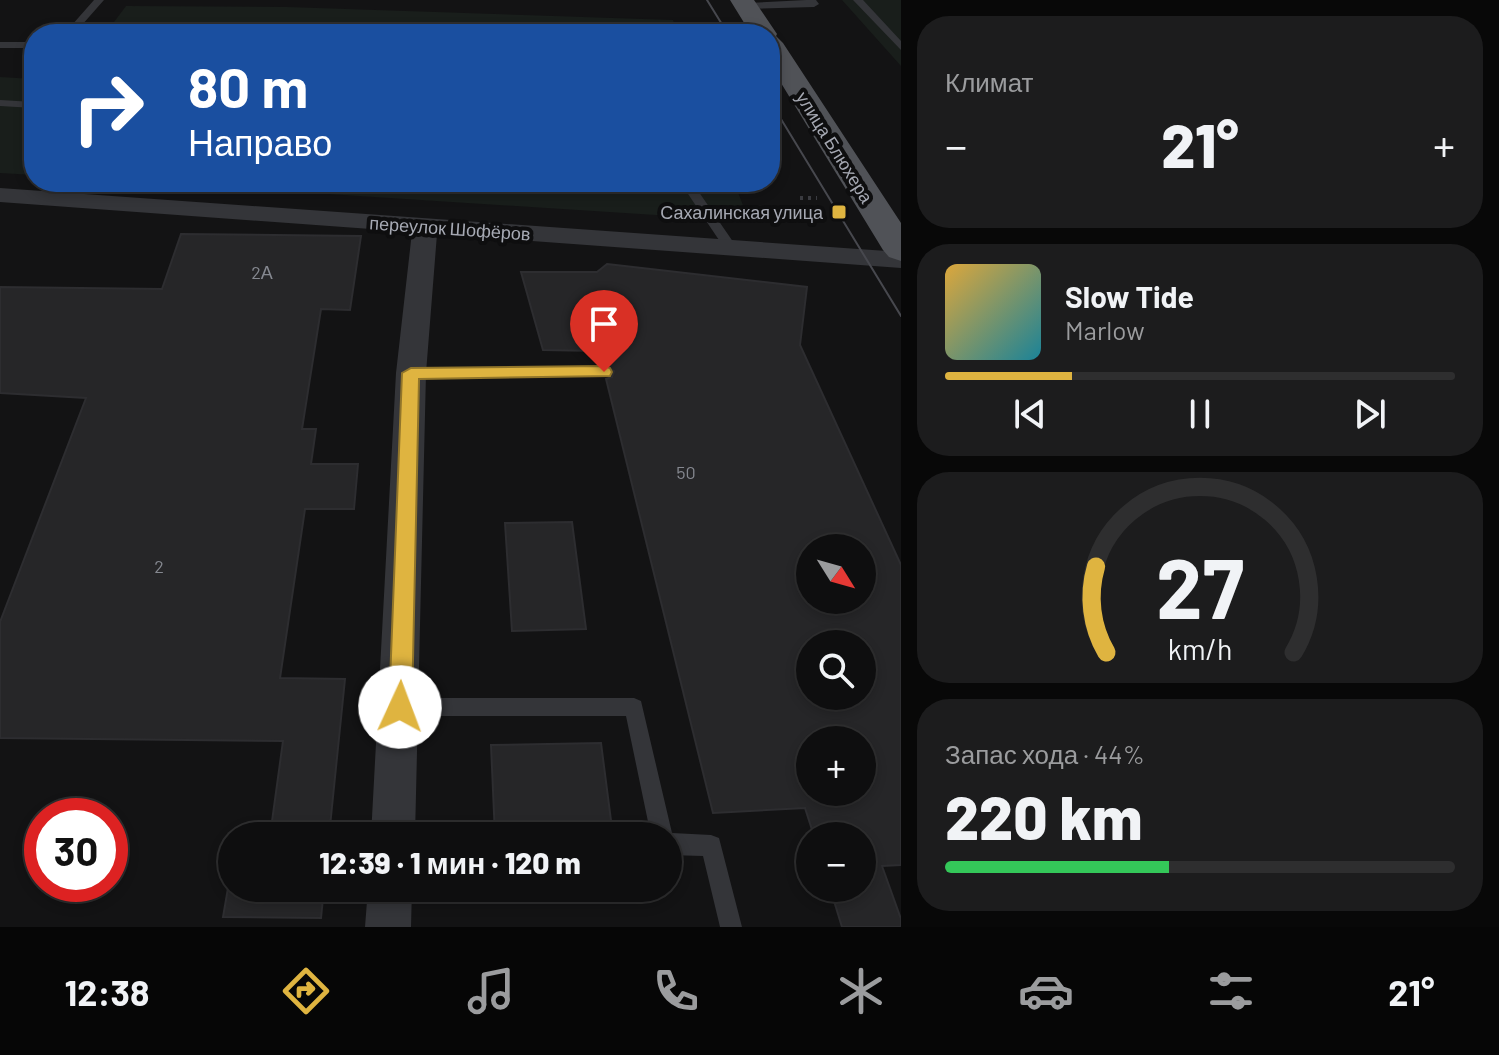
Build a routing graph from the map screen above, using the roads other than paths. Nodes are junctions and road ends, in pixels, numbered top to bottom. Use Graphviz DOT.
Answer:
graph roads {
  1 [pos="99,0"];
  2 [pos="811,0"];
  3 [pos="858,0"];
  4 [pos="744,3"];
  5 [pos="78,24"];
  6 [pos="758,24"];
  7 [pos="0,45"];
  8 [pos="24,45"];
  9 [pos="901,47"];
  10 [pos="780,59"];
  11 [pos="0,103"];
  12 [pos="24,104"];
  13 [pos="693,192"];
  14 [pos="0,195"];
  15 [pos="425,226"];
  16 [pos="732,249"];
  17 [pos="901,250"];
  18 [pos="901,260"];
  19 [pos="604,372"];
  20 [pos="411,373"];
  21 [pos="400,707"];
  22 [pos="394,822"];
  23 [pos="659,822"];
  24 [pos="682,845"];
  25 [pos="389,902"];
  26 [pos="388,927"];
  27 [pos="731,927"];
  1 -- 5 [label="lane"];
  2 -- 4 [label="lane"];
  3 -- 9 [label="lane"];
  4 -- 6 [label="main road"];
  7 -- 8 [label="lane"];
  10 -- 17 [label="main road, улица Блюхера"];
  11 -- 12 [label="lane"];
  13 -- 16 [label="lane"];
  14 -- 15 [label="street, переулок Шофёров"];
  15 -- 16 [label="street, переулок Шофёров"];
  15 -- 20 [label="street"];
  16 -- 18 [label="street, переулок Шофёров"];
  19 -- 20 [label="lane"];
  20 -- 21 [label="street"];
  21 -- 22 [label="street"];
  21 -- 23 [label="lane"];
  24 -- 27 [label="lane"];
  25 -- 26 [label="street"];
}
